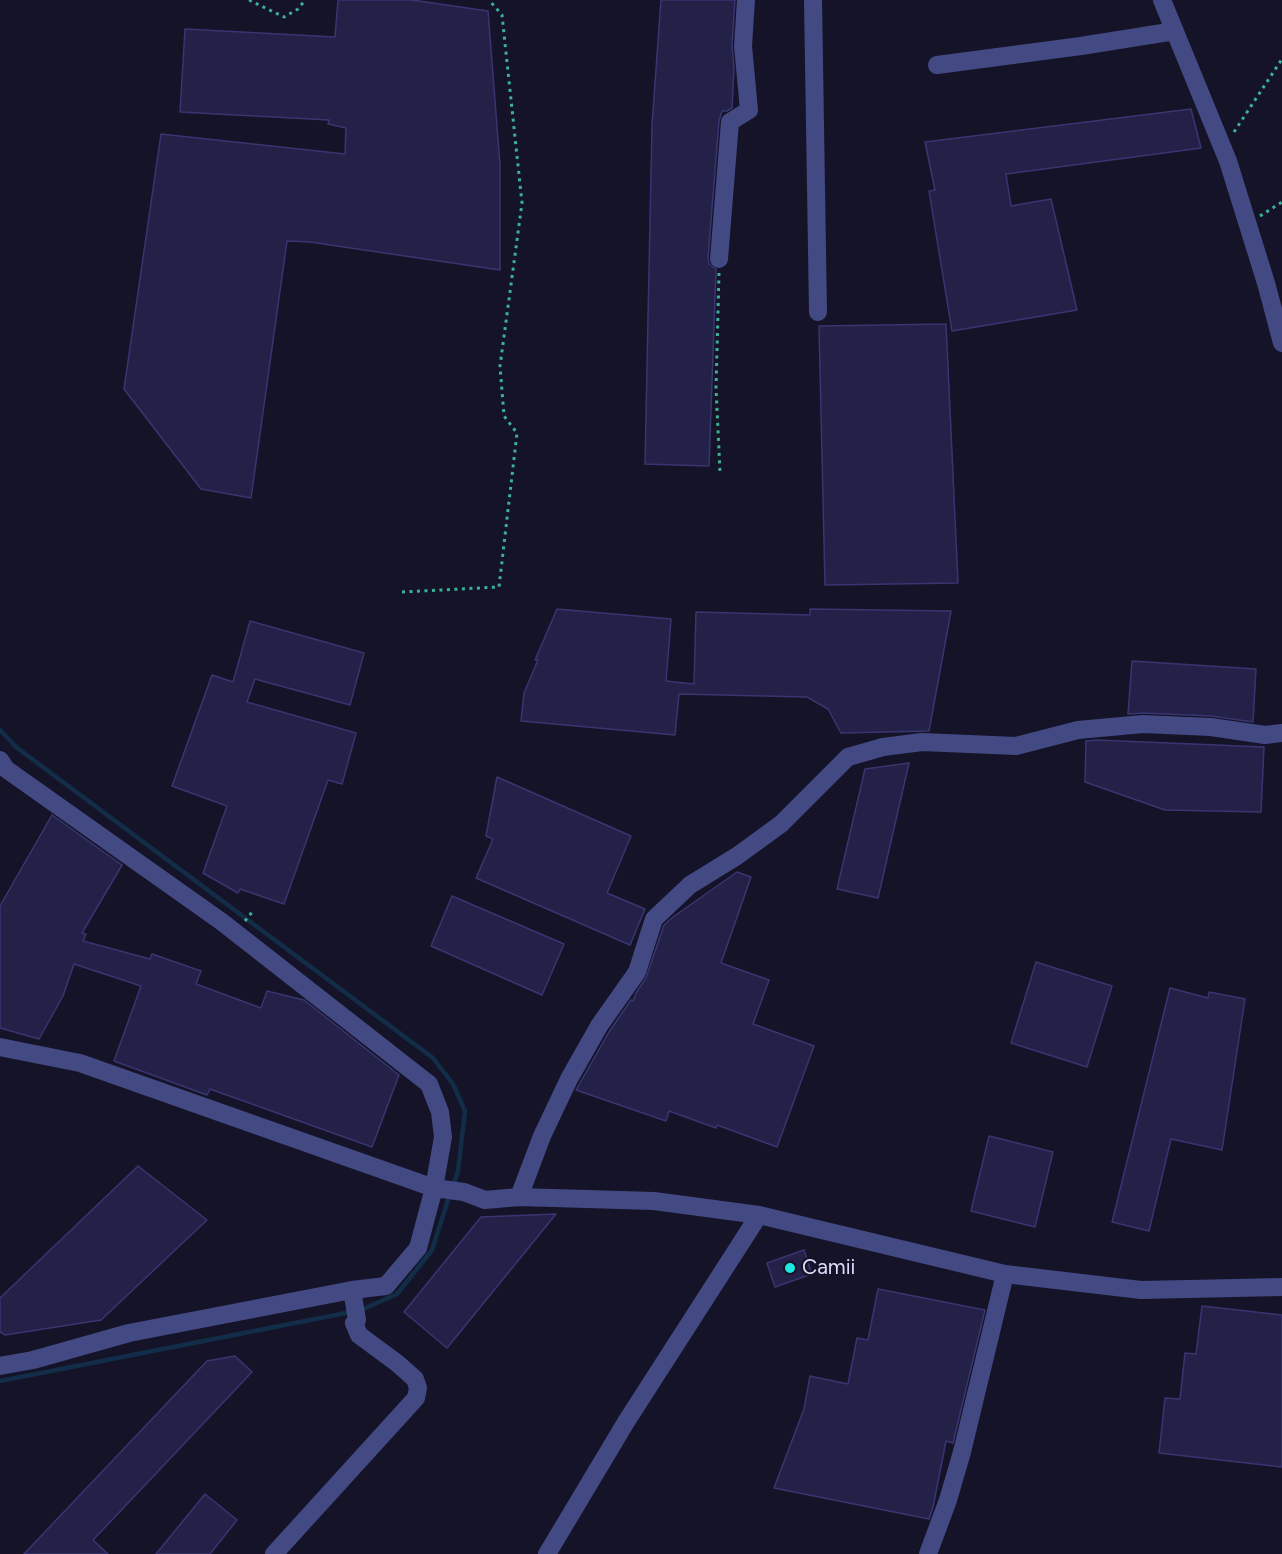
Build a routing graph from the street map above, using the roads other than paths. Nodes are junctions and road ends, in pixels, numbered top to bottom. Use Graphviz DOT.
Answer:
graph roads {
  1 [pos="746,0"];
  2 [pos="813,0"];
  3 [pos="1162,0"];
  4 [pos="1175,31"];
  5 [pos="937,65"];
  6 [pos="719,259"];
  7 [pos="818,312"];
  8 [pos="1282,343"];
  9 [pos="1282,733"];
  10 [pos="0,760"];
  11 [pos="0,1047"];
  12 [pos="438,1188"];
  13 [pos="519,1197"];
  14 [pos="759,1215"];
  15 [pos="1005,1274"];
  16 [pos="1282,1287"];
  17 [pos="354,1304"];
  18 [pos="0,1366"];
  19 [pos="273,1554"];
  20 [pos="547,1554"];
  21 [pos="928,1554"];
  1 -- 6 [label="street"];
  2 -- 7 [label="street"];
  3 -- 4 [label="street"];
  4 -- 5 [label="street"];
  4 -- 8 [label="street"];
  9 -- 13 [label="street"];
  10 -- 12 [label="street"];
  11 -- 12 [label="street"];
  12 -- 13 [label="street"];
  12 -- 17 [label="street"];
  13 -- 14 [label="street"];
  14 -- 15 [label="street"];
  14 -- 20 [label="street"];
  15 -- 16 [label="street"];
  15 -- 21 [label="street"];
  17 -- 18 [label="street"];
  17 -- 19 [label="street"];
}
